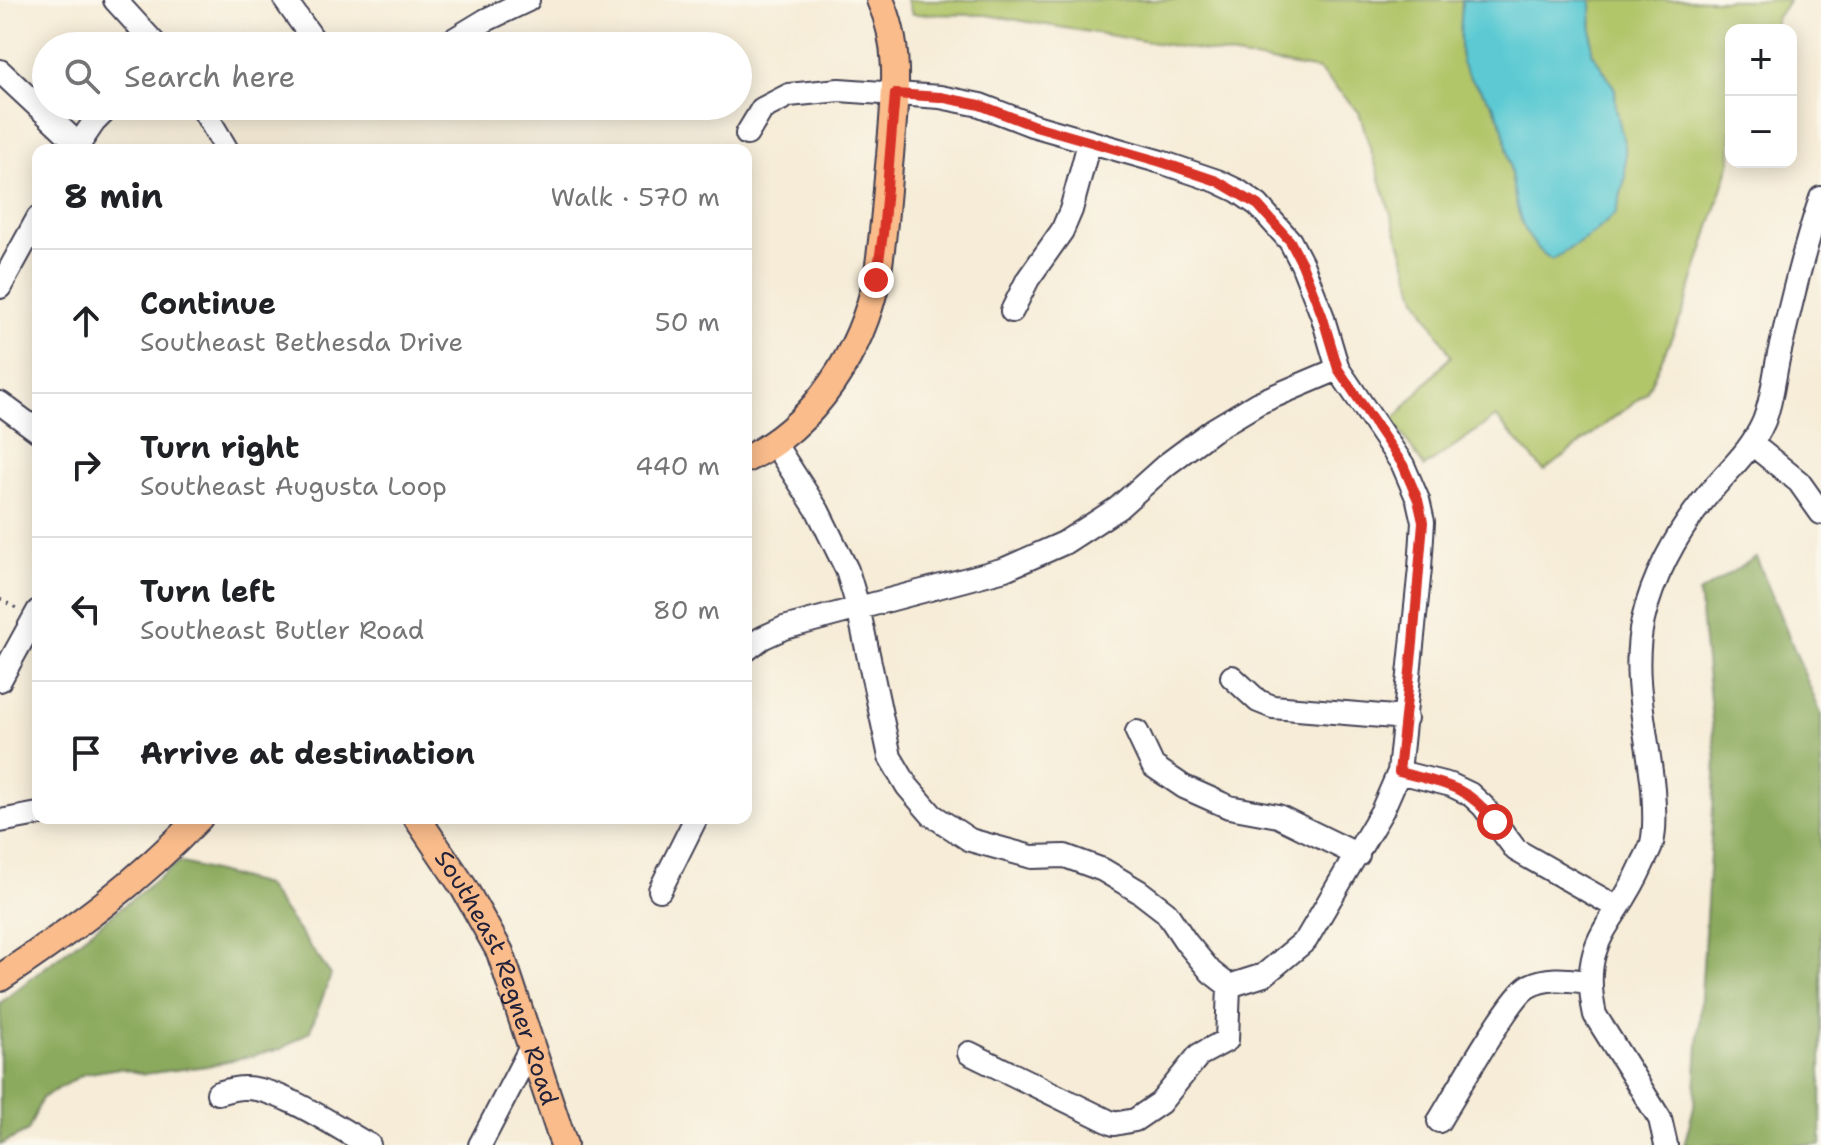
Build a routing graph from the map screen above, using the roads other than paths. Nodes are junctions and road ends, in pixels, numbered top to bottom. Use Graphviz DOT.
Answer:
graph roads {
  1 [pos="115,0"];
  2 [pos="285,0"];
  3 [pos="528,0"];
  4 [pos="880,0"];
  5 [pos="144,32"];
  6 [pos="308,32"];
  7 [pos="466,32"];
  8 [pos="0,71"];
  9 [pos="895,94"];
  10 [pos="32,103"];
  11 [pos="50,120"];
  12 [pos="99,120"];
  13 [pos="209,120"];
  14 [pos="747,134"];
  15 [pos="1089,143"];
  16 [pos="74,144"];
  17 [pos="79,144"];
  18 [pos="223,144"];
  19 [pos="1821,198"];
  20 [pos="32,229"];
  21 [pos="0,287"];
  22 [pos="1012,311"];
  23 [pos="1338,369"];
  24 [pos="0,403"];
  25 [pos="32,427"];
  26 [pos="774,443"];
  27 [pos="1752,444"];
  28 [pos="752,456"];
  29 [pos="1821,513"];
  30 [pos="858,607"];
  31 [pos="32,622"];
  32 [pos="752,646"];
  33 [pos="1232,677"];
  34 [pos="0,680"];
  35 [pos="1406,718"];
  36 [pos="1137,732"];
  37 [pos="1399,772"];
  38 [pos="32,815"];
  39 [pos="0,821"];
  40 [pos="193,824"];
  41 [pos="421,824"];
  42 [pos="693,824"];
  43 [pos="1358,855"];
  44 [pos="660,890"];
  45 [pos="1618,908"];
  46 [pos="0,978"];
  47 [pos="1590,982"];
  48 [pos="1229,986"];
  49 [pos="531,1047"];
  50 [pos="969,1053"];
  51 [pos="218,1093"];
  52 [pos="1439,1121"];
  53 [pos="369,1145"];
  54 [pos="480,1145"];
  55 [pos="564,1145"];
  56 [pos="1666,1145"];
  1 -- 5 [label="street"];
  2 -- 6 [label="street"];
  3 -- 7 [label="street"];
  4 -- 9 [label="main road"];
  8 -- 10 [label="street"];
  9 -- 14 [label="street"];
  9 -- 15 [label="street"];
  9 -- 26 [label="main road"];
  11 -- 16 [label="street"];
  12 -- 17 [label="street"];
  13 -- 18 [label="street"];
  15 -- 22 [label="street"];
  15 -- 23 [label="street"];
  19 -- 27 [label="street"];
  20 -- 21 [label="street"];
  23 -- 30 [label="street"];
  23 -- 35 [label="street"];
  24 -- 25 [label="street"];
  26 -- 28 [label="main road"];
  26 -- 30 [label="street"];
  27 -- 29 [label="street"];
  27 -- 45 [label="street"];
  30 -- 32 [label="street"];
  30 -- 48 [label="street"];
  31 -- 34 [label="street"];
  33 -- 35 [label="street"];
  35 -- 37 [label="street"];
  36 -- 43 [label="street"];
  37 -- 43 [label="street"];
  37 -- 45 [label="street"];
  38 -- 39 [label="street"];
  40 -- 46 [label="main road"];
  41 -- 49 [label="main road, Southeast Regner Road"];
  42 -- 44 [label="street"];
  43 -- 48 [label="street"];
  45 -- 47 [label="street"];
  47 -- 52 [label="street"];
  47 -- 56 [label="street"];
  48 -- 50 [label="street"];
  49 -- 54 [label="street"];
  49 -- 55 [label="main road, Southeast Regner Road"];
  51 -- 53 [label="street"];
}
